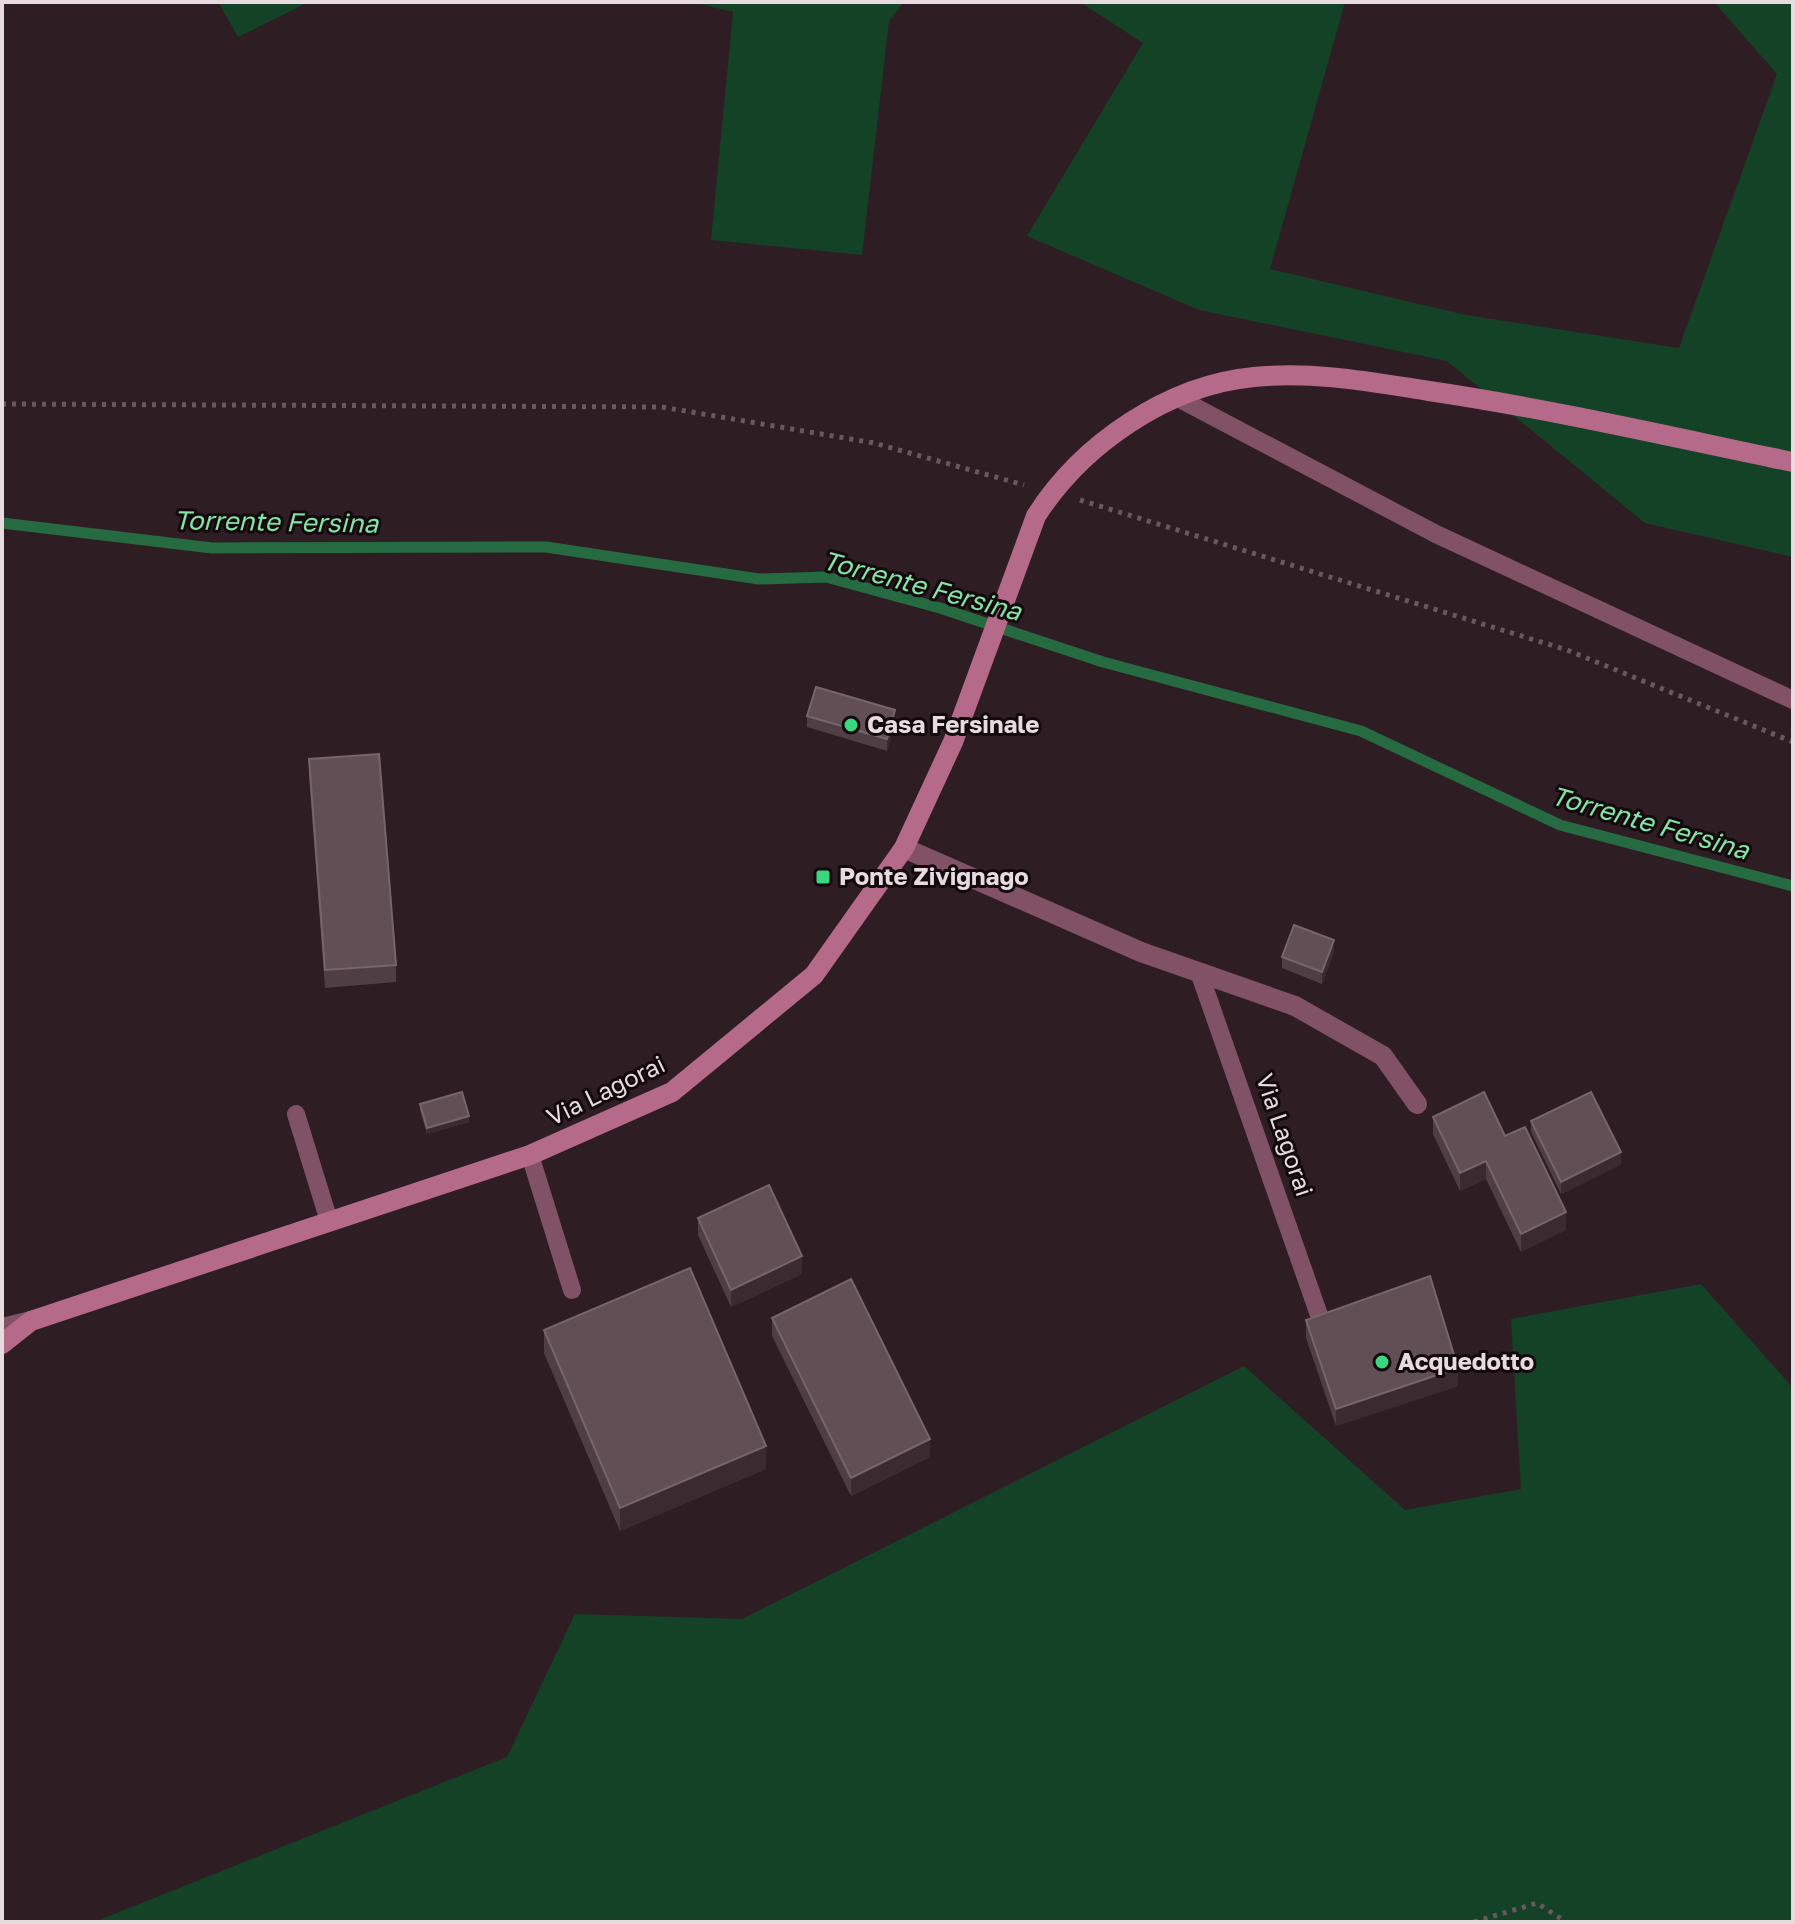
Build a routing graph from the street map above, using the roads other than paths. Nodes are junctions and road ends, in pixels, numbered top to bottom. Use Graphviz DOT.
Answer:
graph roads {
  1 [pos="1176,397"];
  2 [pos="1793,462"];
  3 [pos="1793,700"];
  4 [pos="904,848"];
  5 [pos="1199,972"];
  6 [pos="1417,1104"];
  7 [pos="296,1114"];
  8 [pos="530,1155"];
  9 [pos="329,1221"];
  10 [pos="572,1290"];
  11 [pos="1319,1315"];
  12 [pos="31,1321"];
  13 [pos="2,1328"];
  14 [pos="2,1344"];
  1 -- 2 [label="main road, Via Lagorai"];
  1 -- 3 [label="lane"];
  1 -- 4 [label="main road, Via Lagorai"];
  4 -- 5 [label="street"];
  4 -- 8 [label="main road, Via Lagorai"];
  5 -- 6 [label="street"];
  5 -- 11 [label="lane, Via Lagorai"];
  7 -- 9 [label="lane"];
  8 -- 9 [label="main road, Via Lagorai"];
  8 -- 10 [label="lane"];
  9 -- 12 [label="main road, Via Lagorai"];
  12 -- 13 [label="street, Via Lagorai"];
  12 -- 14 [label="main road, Via Lagorai"];
}
